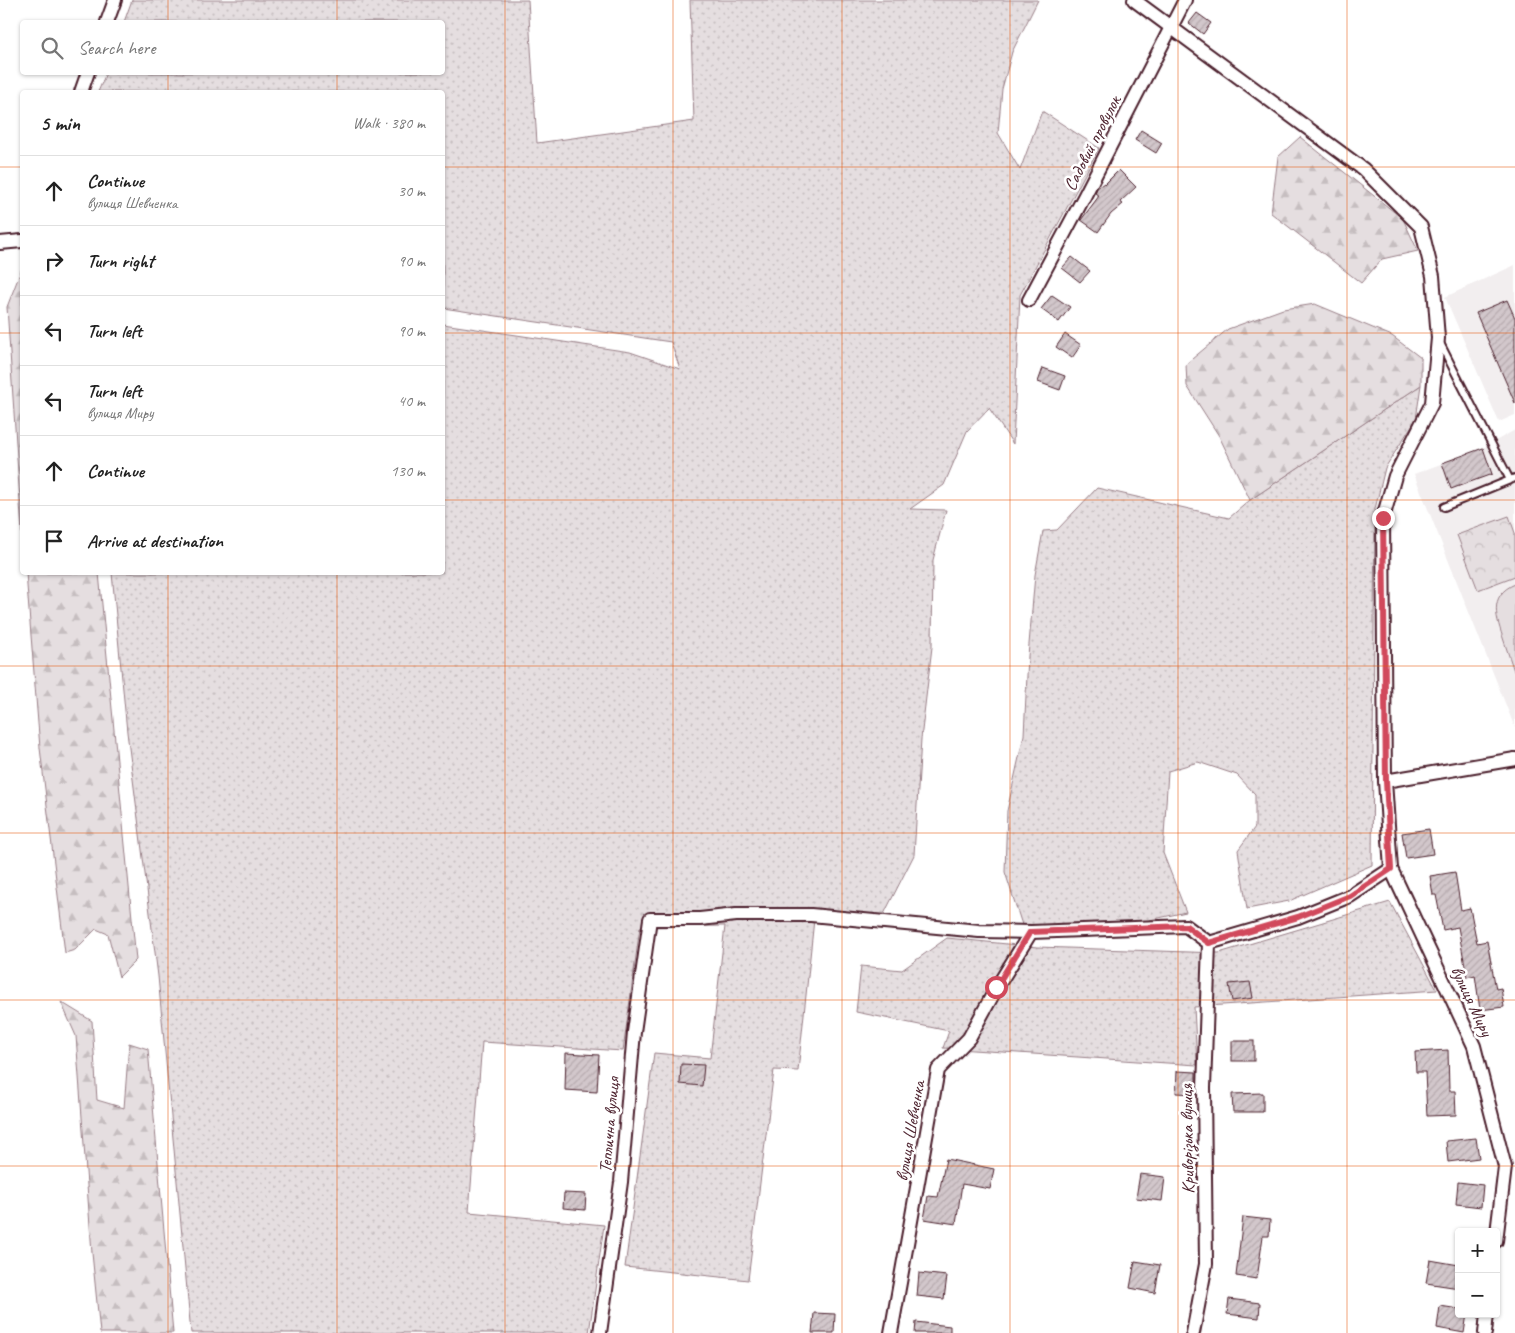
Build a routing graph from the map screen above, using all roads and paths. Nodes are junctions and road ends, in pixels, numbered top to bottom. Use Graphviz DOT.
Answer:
graph roads {
  1 [pos="115,0"];
  2 [pos="1134,0"];
  3 [pos="1185,0"];
  4 [pos="108,20"];
  5 [pos="1172,27"];
  6 [pos="87,75"];
  7 [pos="82,90"];
  8 [pos="20,241"];
  9 [pos="0,243"];
  10 [pos="1028,300"];
  11 [pos="1438,338"];
  12 [pos="1512,479"];
  13 [pos="1444,508"];
  14 [pos="1515,759"];
  15 [pos="1386,781"];
  16 [pos="1391,869"];
  17 [pos="1030,932"];
  18 [pos="1209,943"];
  19 [pos="1498,1228"];
  20 [pos="1487,1318"];
  21 [pos="600,1333"];
  22 [pos="891,1333"];
  23 [pos="1193,1333"];
  24 [pos="1485,1333"];
  1 -- 4 [label="street"];
  2 -- 5 [label="street, вулиця Миру"];
  3 -- 5 [label="street, Садовий провулок"];
  5 -- 10 [label="street, Садовий провулок"];
  5 -- 11 [label="street, вулиця Миру"];
  6 -- 7 [label="street"];
  8 -- 9 [label="street"];
  11 -- 12 [label="lane"];
  11 -- 15 [label="street, вулиця Миру"];
  12 -- 13 [label="lane"];
  14 -- 15 [label="street"];
  15 -- 16 [label="street, вулиця Миру"];
  16 -- 18 [label="street"];
  16 -- 19 [label="street, вулиця Миру"];
  17 -- 18 [label="street"];
  17 -- 21 [label="street, Теплична вулиця"];
  17 -- 22 [label="street, вулиця Шевченка"];
  18 -- 23 [label="street, Криворізька вулиця"];
  20 -- 24 [label="street"];
}
